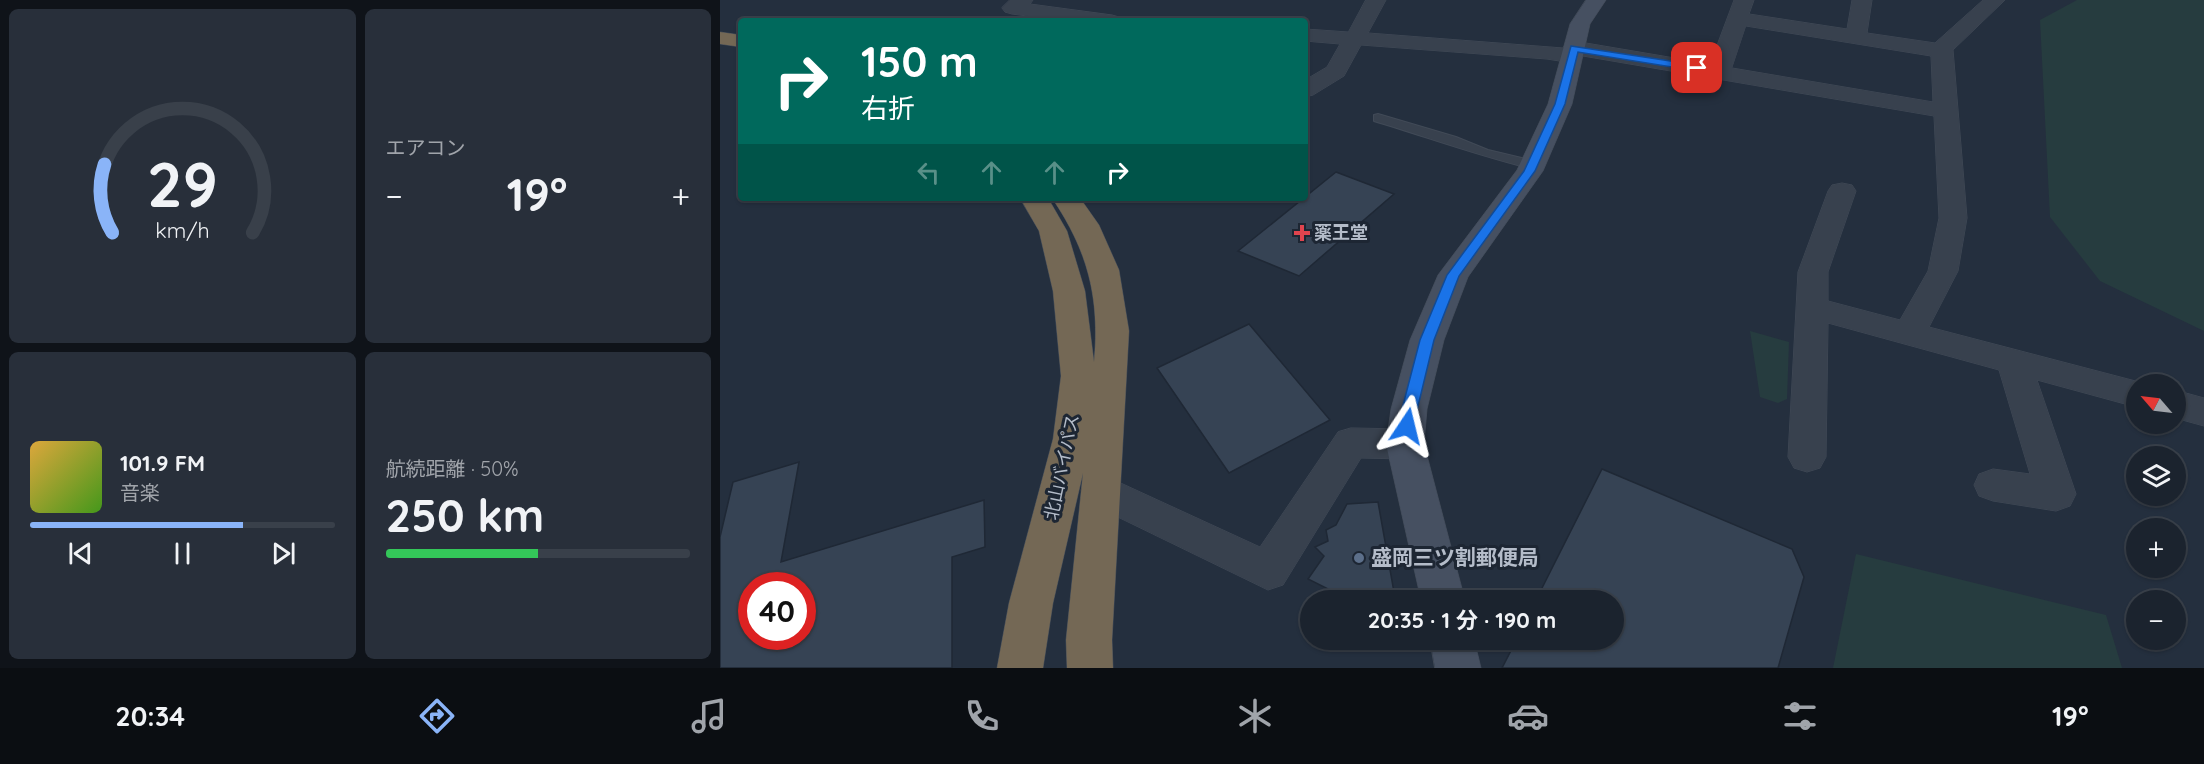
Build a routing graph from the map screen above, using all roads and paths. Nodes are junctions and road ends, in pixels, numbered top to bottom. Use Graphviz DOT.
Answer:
graph roads {
  1 [pos="1023,0"];
  2 [pos="1376,0"];
  3 [pos="1596,0"];
  4 [pos="1862,0"];
  5 [pos="1995,0"];
  6 [pos="1741,9"];
  7 [pos="1073,18"];
  8 [pos="720,26"];
  9 [pos="738,27"];
  10 [pos="1308,35"];
  11 [pos="1856,37"];
  12 [pos="720,38"];
  13 [pos="1355,38"];
  14 [pos="738,41"];
  15 [pos="1942,51"];
  16 [pos="1573,52"];
  17 [pos="1719,72"];
  18 [pos="1308,88"];
  19 [pos="1946,111"];
  20 [pos="1378,118"];
  21 [pos="1533,165"];
  22 [pos="1842,190"];
  23 [pos="1036,201"];
  24 [pos="1068,201"];
  25 [pos="1812,308"];
  26 [pos="1909,334"];
  27 [pos="2014,362"];
  28 [pos="2126,391"];
  29 [pos="2186,407"];
  30 [pos="2204,411"];
  31 [pos="1405,444"];
  32 [pos="1806,457"];
  33 [pos="1993,485"];
  34 [pos="1101,490"];
  35 [pos="1441,590"];
  36 [pos="1454,650"];
  37 [pos="1020,668"];
  38 [pos="1090,668"];
  39 [pos="1458,668"];
  1 -- 7 [label="street"];
  2 -- 13 [label="street"];
  3 -- 16 [label="street"];
  4 -- 11 [label="street"];
  5 -- 15 [label="street"];
  6 -- 11 [label="street"];
  6 -- 17 [label="street"];
  8 -- 9 [label="highway"];
  10 -- 13 [label="street"];
  11 -- 15 [label="street"];
  12 -- 14 [label="highway"];
  13 -- 16 [label="street"];
  13 -- 18 [label="street"];
  15 -- 19 [label="street"];
  16 -- 17 [label="street"];
  16 -- 21 [label="street"];
  17 -- 19 [label="street"];
  19 -- 26 [label="street"];
  20 -- 21 [label="lane"];
  21 -- 31 [label="street"];
  22 -- 25 [label="street"];
  23 -- 37 [label="highway, 北山バイパス"];
  24 -- 34 [label="highway, 北山バイパス"];
  25 -- 26 [label="street"];
  25 -- 32 [label="street"];
  26 -- 27 [label="street"];
  27 -- 28 [label="street"];
  27 -- 33 [label="street"];
  29 -- 30 [label="street"];
  31 -- 34 [label="street"];
  31 -- 35 [label="street"];
  34 -- 38 [label="highway, 北山バイパス"];
  36 -- 39 [label="street"];
}
